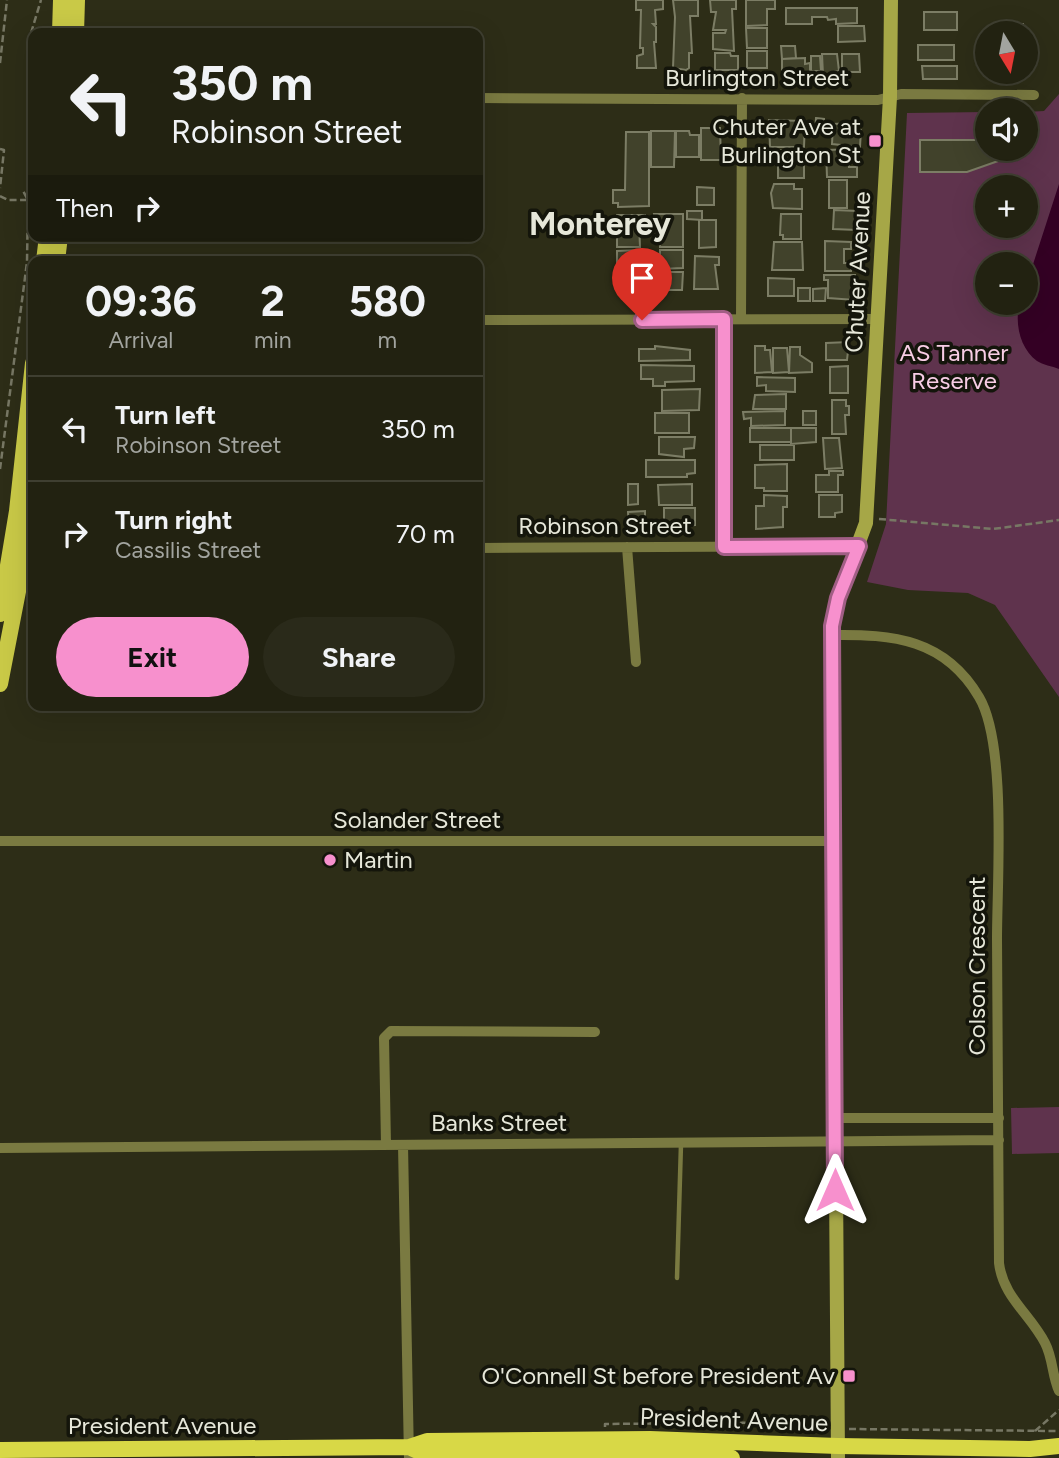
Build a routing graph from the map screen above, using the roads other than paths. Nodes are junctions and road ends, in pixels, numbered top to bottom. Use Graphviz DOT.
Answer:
graph roads {
  1 [pos="61,0"];
  2 [pos="77,0"];
  3 [pos="891,0"];
  4 [pos="60,28"];
  5 [pos="76,28"];
  6 [pos="1034,95"];
  7 [pos="890,97"];
  8 [pos="483,98"];
  9 [pos="742,98"];
  10 [pos="724,319"];
  11 [pos="741,319"];
  12 [pos="878,319"];
  13 [pos="483,320"];
  14 [pos="28,412"];
  15 [pos="859,546"];
  16 [pos="627,547"];
  17 [pos="724,547"];
  18 [pos="483,548"];
  19 [pos="28,555"];
  20 [pos="0,614"];
  21 [pos="832,635"];
  22 [pos="636,662"];
  23 [pos="0,684"];
  24 [pos="0,841"];
  25 [pos="833,841"];
  26 [pos="595,1032"];
  27 [pos="835,1118"];
  28 [pos="999,1118"];
  29 [pos="999,1140"];
  30 [pos="835,1142"];
  31 [pos="681,1143"];
  32 [pos="386,1145"];
  33 [pos="403,1145"];
  34 [pos="0,1148"];
  35 [pos="677,1278"];
  36 [pos="1059,1391"];
  37 [pos="1059,1446"];
  38 [pos="0,1450"];
  39 [pos="838,1452"];
  40 [pos="194,1453"];
  41 [pos="409,1453"];
  42 [pos="732,1458"];
  1 -- 4 [label="main road"];
  2 -- 5 [label="main road"];
  3 -- 7 [label="main road, Chuter Avenue"];
  6 -- 7 [label="street, Burlington Street"];
  7 -- 9 [label="street, Burlington Street"];
  7 -- 12 [label="main road, Chuter Avenue"];
  8 -- 9 [label="street, Burlington Street"];
  9 -- 11 [label="street"];
  10 -- 11 [label="street"];
  10 -- 13 [label="street"];
  10 -- 17 [label="street"];
  11 -- 12 [label="street"];
  12 -- 15 [label="main road, Chuter Avenue"];
  14 -- 20 [label="main road"];
  15 -- 17 [label="street, Robinson Street"];
  15 -- 21 [label="main road, Chuter Avenue"];
  16 -- 17 [label="street, Robinson Street"];
  16 -- 18 [label="street, Robinson Street"];
  16 -- 22 [label="street"];
  19 -- 23 [label="main road"];
  21 -- 25 [label="main road, Chuter Avenue"];
  21 -- 28 [label="street, Colson Crescent"];
  24 -- 25 [label="street, Solander Street"];
  25 -- 27 [label="main road, Chuter Avenue"];
  26 -- 32 [label="street"];
  27 -- 28 [label="street"];
  27 -- 30 [label="main road, Chuter Avenue"];
  28 -- 29 [label="street, Colson Crescent"];
  29 -- 30 [label="street, Banks Street"];
  29 -- 36 [label="street, Colson Crescent"];
  30 -- 31 [label="street, Banks Street"];
  30 -- 39 [label="main road, Chuter Avenue"];
  31 -- 33 [label="street, Banks Street"];
  31 -- 35 [label="lane"];
  32 -- 33 [label="street, Banks Street"];
  32 -- 34 [label="street, Banks Street"];
  33 -- 41 [label="street"];
  37 -- 39 [label="highway, President Avenue"];
  38 -- 40 [label="highway, President Avenue"];
  39 -- 41 [label="highway, President Avenue"];
  40 -- 41 [label="highway, President Avenue"];
  41 -- 42 [label="highway, President Avenue"];
}
